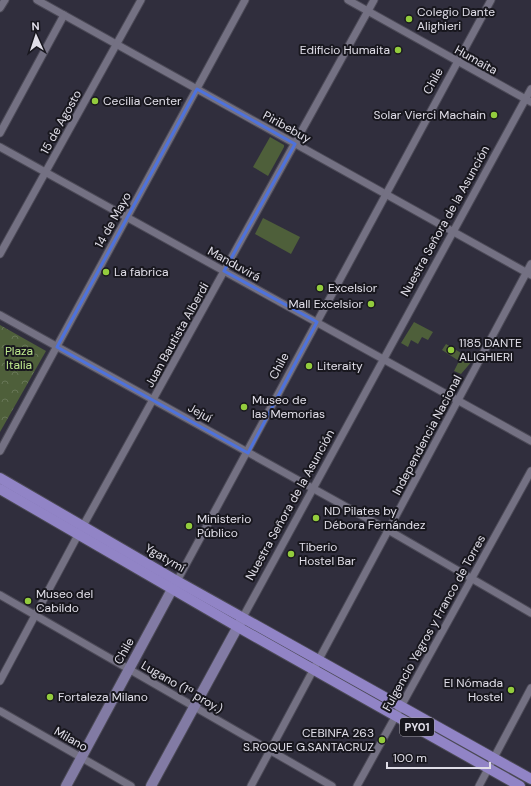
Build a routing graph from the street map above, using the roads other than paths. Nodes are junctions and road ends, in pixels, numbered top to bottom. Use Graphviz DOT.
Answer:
graph roads {
  1 [pos="5,0"];
  2 [pos="37,0"];
  3 [pos="141,0"];
  4 [pos="245,0"];
  5 [pos="348,0"];
  6 [pos="374,0"];
  7 [pos="491,0"];
  8 [pos="0,8"];
  9 [pos="368,11"];
  10 [pos="64,15"];
  11 [pos="117,44"];
  12 [pos="458,62"];
  13 [pos="197,89"];
  14 [pos="531,90"];
  15 [pos="528,101"];
  16 [pos="0,133"];
  17 [pos="294,144"];
  18 [pos="0,147"];
  19 [pos="46,172"];
  20 [pos="386,194"];
  21 [pos="128,217"];
  22 [pos="453,232"];
  23 [pos="0,254"];
  24 [pos="531,264"];
  25 [pos="224,271"];
  26 [pos="529,274"];
  27 [pos="0,315"];
  28 [pos="317,322"];
  29 [pos="57,347"];
  30 [pos="384,359"];
  31 [pos="153,400"];
  32 [pos="458,400"];
  33 [pos="531,441"];
  34 [pos="0,451"];
  35 [pos="248,452"];
  36 [pos="531,471"];
  37 [pos="0,478"];
  38 [pos="313,489"];
  39 [pos="0,490"];
  40 [pos="81,530"];
  41 [pos="388,530"];
  42 [pos="472,579"];
  43 [pos="175,585"];
  44 [pos="0,595"];
  45 [pos="531,613"];
  46 [pos="36,615"];
  47 [pos="243,617"];
  48 [pos="238,627"];
  49 [pos="315,664"];
  50 [pos="129,669"];
  51 [pos="0,681"];
  52 [pos="531,688"];
  53 [pos="194,706"];
  54 [pos="401,706"];
  55 [pos="0,711"];
  56 [pos="395,715"];
  57 [pos="270,750"];
  58 [pos="81,758"];
  59 [pos="494,758"];
  60 [pos="488,768"];
  61 [pos="531,779"];
  62 [pos="66,786"];
  63 [pos="131,786"];
  64 [pos="151,786"];
  65 [pos="251,786"];
  66 [pos="332,786"];
  67 [pos="357,786"];
  68 [pos="479,786"];
  69 [pos="520,786"];
  1 -- 8 [label="street"];
  2 -- 10 [label="street, Piribebuy"];
  3 -- 11 [label="street, 15 de Agosto"];
  4 -- 13 [label="street, 14 de Mayo"];
  5 -- 9 [label="street, Humaita"];
  6 -- 9 [label="street, Juan Bautista Alberdi"];
  7 -- 12 [label="street, Chile"];
  9 -- 12 [label="street, Humaita"];
  9 -- 17 [label="street, Juan Bautista Alberdi"];
  10 -- 11 [label="street, Piribebuy"];
  10 -- 16 [label="street"];
  11 -- 13 [label="street, Piribebuy"];
  11 -- 19 [label="street, 15 de Agosto"];
  12 -- 15 [label="street, Humaita"];
  12 -- 20 [label="street, Chile"];
  13 -- 17 [label="street, Piribebuy"];
  13 -- 21 [label="street, 14 de Mayo"];
  14 -- 15 [label="street, Nuestra Señora de la Asunción"];
  15 -- 22 [label="street, Nuestra Señora de la Asunción"];
  17 -- 20 [label="street, Piribebuy"];
  17 -- 25 [label="street, Juan Bautista Alberdi"];
  18 -- 19 [label="street, Manduvirá"];
  19 -- 21 [label="street, Manduvirá"];
  19 -- 23 [label="street, 15 de Agosto"];
  20 -- 22 [label="street, Piribebuy"];
  20 -- 28 [label="street, Chile"];
  21 -- 25 [label="street, Manduvirá"];
  21 -- 29 [label="street, 14 de Mayo"];
  22 -- 26 [label="street, Piribebuy"];
  22 -- 30 [label="street, Nuestra Señora de la Asunción"];
  24 -- 26 [label="street, Independencia Nacional"];
  25 -- 28 [label="street, Manduvirá"];
  25 -- 31 [label="street, Juan Bautista Alberdi"];
  26 -- 32 [label="street, Independencia Nacional"];
  27 -- 29 [label="street, Jejuí"];
  28 -- 30 [label="street, Manduvirá"];
  28 -- 35 [label="street, Chile"];
  29 -- 31 [label="street, Jejuí"];
  29 -- 34 [label="street, 14 de Mayo"];
  30 -- 32 [label="street, Manduvirá"];
  30 -- 38 [label="street, Nuestra Señora de la Asunción"];
  31 -- 35 [label="street, Jejuí"];
  31 -- 40 [label="street, Juan Bautista Alberdi"];
  32 -- 33 [label="street, Manduvirá"];
  32 -- 41 [label="street, Independencia Nacional"];
  35 -- 38 [label="street, Jejuí"];
  35 -- 43 [label="street, Chile"];
  36 -- 42 [label="street, Fulgencio Yegros y Franco de Torres"];
  37 -- 40 [label="main road, Ygatymí"];
  38 -- 41 [label="street, Jejuí"];
  38 -- 47 [label="street, Nuestra Señora de la Asunción"];
  39 -- 40 [label="main road, Ygatymí"];
  40 -- 43 [label="main road, Ygatymí"];
  40 -- 46 [label="street, Juan Bautista Alberdi"];
  41 -- 42 [label="street, Jejuí"];
  41 -- 49 [label="street, Independencia Nacional"];
  42 -- 45 [label="street, Jejuí"];
  42 -- 54 [label="street, Fulgencio Yegros y Franco de Torres"];
  43 -- 47 [label="main road, Ygatymí"];
  43 -- 48 [label="main road, Ygatymí"];
  43 -- 50 [label="street, Chile"];
  44 -- 46 [label="street, Lugano (1ª proy.)"];
  46 -- 50 [label="street, Lugano (1ª proy.)"];
  46 -- 51 [label="street, Juan Bautista Alberdi"];
  47 -- 48 [label="street, Nuestra Señora de la Asunción"];
  47 -- 49 [label="main road, Ygatymí"];
  48 -- 49 [label="main road, Ygatymí / PY01"];
  48 -- 53 [label="street, Nuestra Señora de la Asunción"];
  49 -- 54 [label="main road, PY01"];
  49 -- 56 [label="main road, PY01"];
  49 -- 57 [label="street, Independencia Nacional"];
  50 -- 53 [label="street, Lugano (1ª proy.)"];
  50 -- 58 [label="street, Chile"];
  52 -- 59 [label="street"];
  53 -- 57 [label="street, Lugano (1ª proy.)"];
  53 -- 64 [label="street, Nuestra Señora de la Asunción"];
  54 -- 56 [label="street, Fulgencio Yegros y Franco de Torres"];
  54 -- 59 [label="main road, PY01"];
  55 -- 58 [label="street, Milano"];
  56 -- 60 [label="main road, PY01"];
  56 -- 67 [label="street, Fulgencio Yegros y Franco de Torres"];
  57 -- 65 [label="street, Independencia Nacional"];
  57 -- 66 [label="street, Lugano (1ª proy.)"];
  58 -- 62 [label="street, Chile"];
  58 -- 63 [label="street, Milano"];
  59 -- 60 [label="street"];
  59 -- 61 [label="main road, PY01"];
  60 -- 68 [label="street"];
  60 -- 69 [label="main road, PY01"];
}
